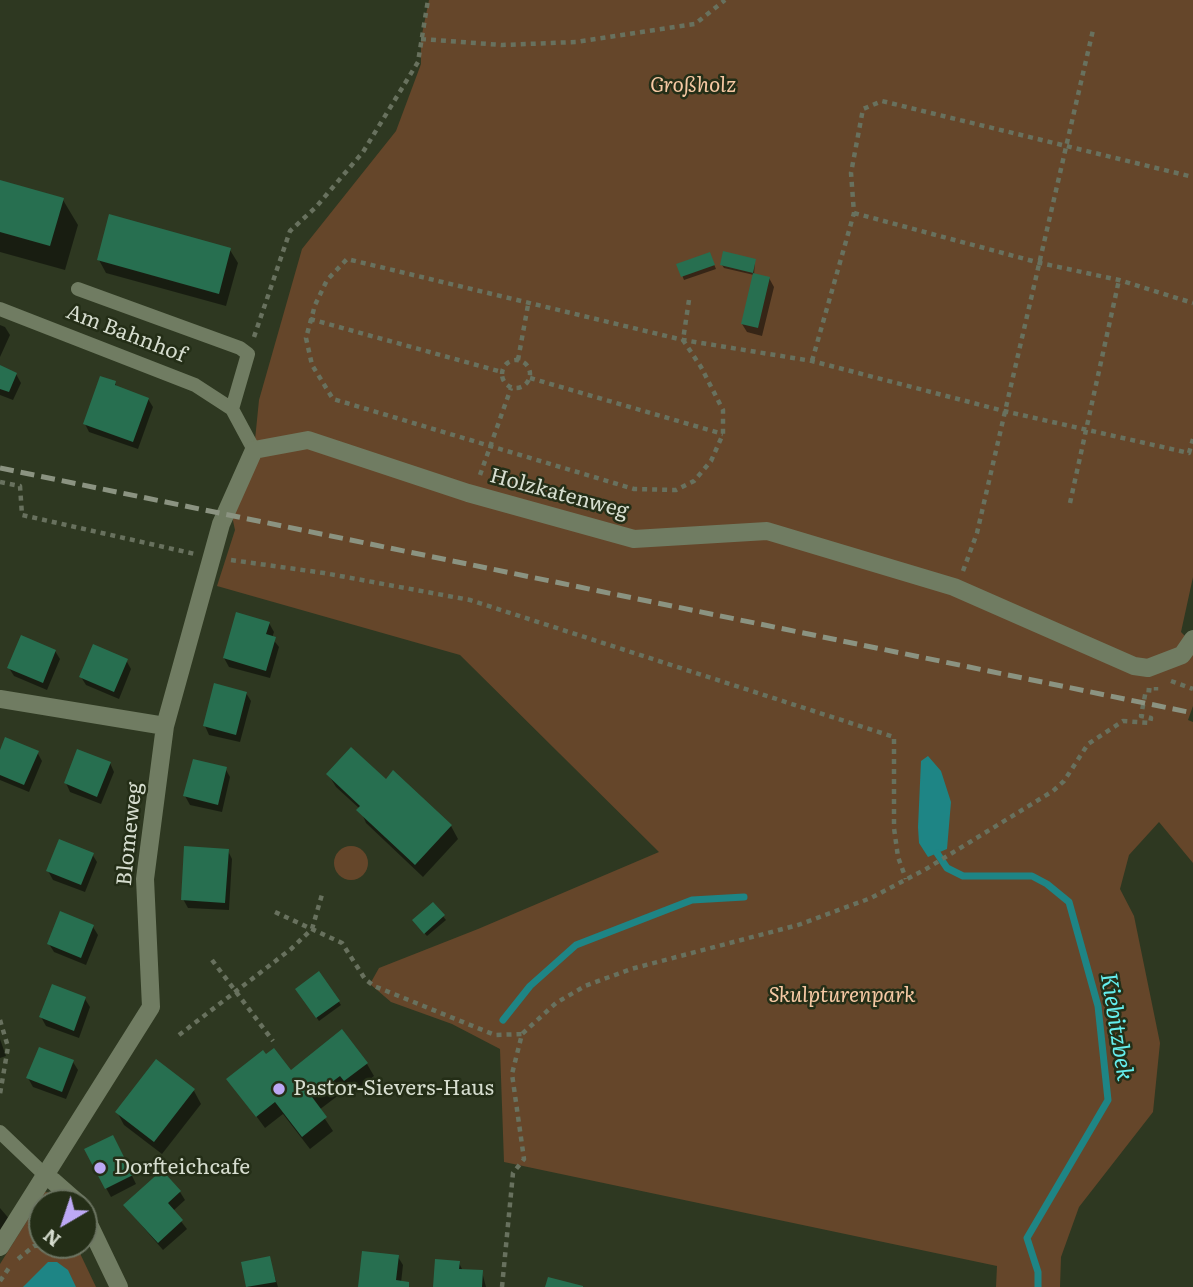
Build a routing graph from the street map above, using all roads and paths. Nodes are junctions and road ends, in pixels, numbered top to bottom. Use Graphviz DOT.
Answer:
graph roads {
  1 [pos="428,0"];
  2 [pos="725,0"];
  3 [pos="1093,30"];
  4 [pos="421,39"];
  5 [pos="1066,146"];
  6 [pos="1193,177"];
  7 [pos="854,213"];
  8 [pos="1040,263"];
  9 [pos="1119,280"];
  10 [pos="78,289"];
  11 [pos="690,300"];
  12 [pos="1193,303"];
  13 [pos="528,305"];
  14 [pos="0,309"];
  15 [pos="310,319"];
  16 [pos="683,340"];
  17 [pos="248,354"];
  18 [pos="518,360"];
  19 [pos="812,361"];
  20 [pos="502,372"];
  21 [pos="530,378"];
  22 [pos="511,388"];
  23 [pos="232,409"];
  24 [pos="1004,411"];
  25 [pos="1087,429"];
  26 [pos="723,434"];
  27 [pos="1193,439"];
  28 [pos="491,445"];
  29 [pos="254,450"];
  30 [pos="0,482"];
  31 [pos="468,493"];
  32 [pos="1070,503"];
  33 [pos="212,558"];
  34 [pos="954,587"];
  35 [pos="1193,639"];
  36 [pos="1145,685"];
  37 [pos="0,699"];
  38 [pos="165,726"];
  39 [pos="906,879"];
  40 [pos="323,891"];
  41 [pos="275,912"];
  42 [pos="312,929"];
  43 [pos="212,960"];
  44 [pos="236,992"];
  45 [pos="0,1020"];
  46 [pos="522,1034"];
  47 [pos="179,1035"];
  48 [pos="274,1041"];
  49 [pos="0,1094"];
  50 [pos="0,1132"];
  51 [pos="50,1179"];
  52 [pos="62,1189"];
  53 [pos="98,1242"];
  54 [pos="0,1247"];
  55 [pos="120,1287"];
  56 [pos="502,1287"];
  1 -- 4 [label="path"];
  2 -- 4 [label="path"];
  3 -- 5 [label="path"];
  4 -- 17 [label="path"];
  5 -- 6 [label="path"];
  5 -- 7 [label="path"];
  5 -- 8 [label="path"];
  7 -- 8 [label="path"];
  7 -- 19 [label="path"];
  8 -- 9 [label="path"];
  8 -- 24 [label="path"];
  9 -- 12 [label="path"];
  9 -- 25 [label="path"];
  10 -- 17 [label="lane, Am Bahnhof"];
  11 -- 16 [label="path"];
  13 -- 15 [label="path"];
  13 -- 16 [label="path"];
  13 -- 18 [label="path"];
  14 -- 23 [label="lane, Am Bahnhof"];
  15 -- 20 [label="path"];
  15 -- 28 [label="path"];
  16 -- 19 [label="path"];
  16 -- 26 [label="path"];
  17 -- 23 [label="lane"];
  18 -- 20 [label="path"];
  18 -- 21 [label="path"];
  19 -- 24 [label="path"];
  20 -- 22 [label="path"];
  21 -- 22 [label="path"];
  21 -- 26 [label="path"];
  22 -- 28 [label="path"];
  23 -- 29 [label="lane, Am Bahnhof"];
  24 -- 25 [label="path"];
  24 -- 34 [label="path"];
  25 -- 27 [label="path"];
  25 -- 32 [label="path"];
  26 -- 28 [label="path"];
  28 -- 31 [label="path"];
  29 -- 31 [label="street, Holzkatenweg"];
  29 -- 33 [label="street"];
  30 -- 33 [label="path"];
  31 -- 34 [label="street, Holzkatenweg"];
  33 -- 38 [label="street, Blomeweg"];
  33 -- 39 [label="path"];
  34 -- 35 [label="street, Holzkatenweg"];
  36 -- 39 [label="path"];
  37 -- 38 [label="street"];
  38 -- 51 [label="street, Blomeweg"];
  39 -- 46 [label="path"];
  40 -- 42 [label="path"];
  41 -- 42 [label="path"];
  42 -- 44 [label="path"];
  42 -- 46 [label="path"];
  43 -- 44 [label="path"];
  44 -- 47 [label="path"];
  44 -- 48 [label="path"];
  45 -- 49 [label="path"];
  46 -- 56 [label="path"];
  50 -- 51 [label="lane"];
  51 -- 52 [label="street"];
  51 -- 54 [label="street, Blomeweg"];
  53 -- 55 [label="street"];
}
